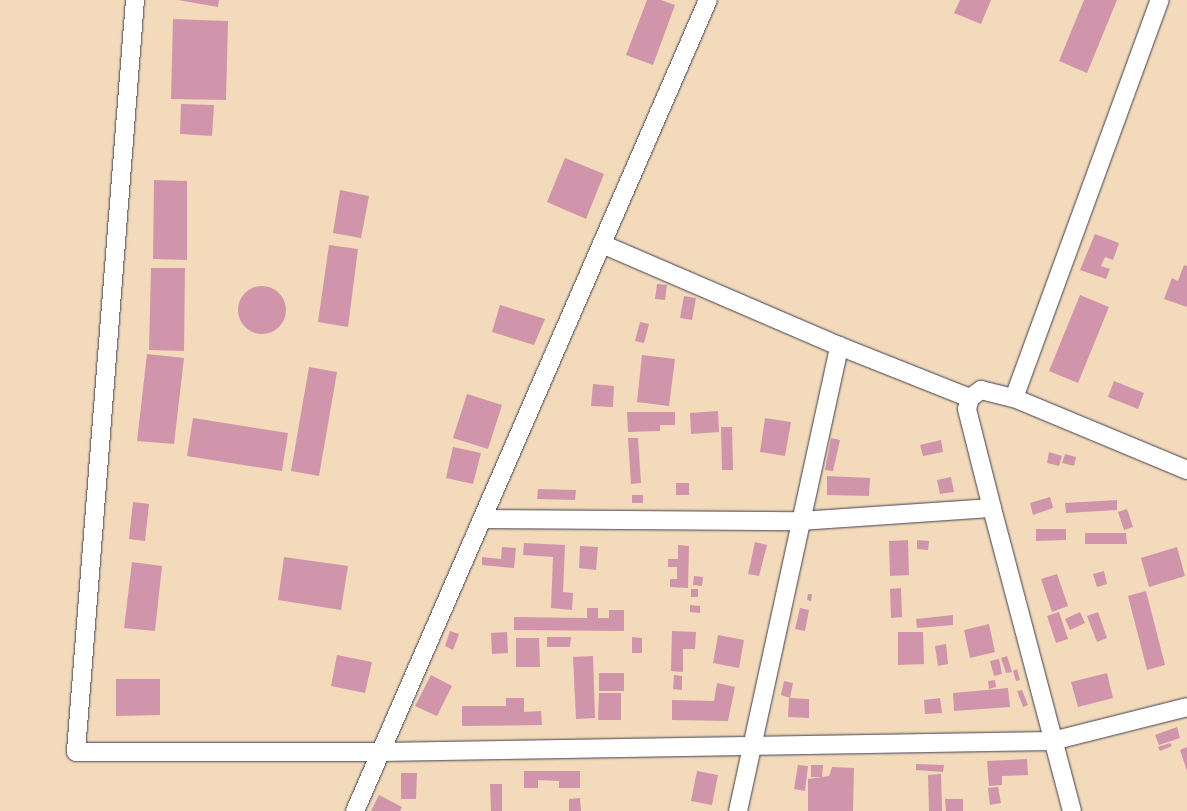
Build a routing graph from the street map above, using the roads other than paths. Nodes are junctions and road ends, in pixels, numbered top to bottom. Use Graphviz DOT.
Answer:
graph roads {
  1 [pos="135,0"];
  2 [pos="708,0"];
  3 [pos="1160,0"];
  4 [pos="602,244"];
  5 [pos="838,346"];
  6 [pos="970,398"];
  7 [pos="1014,398"];
  8 [pos="1187,470"];
  9 [pos="992,508"];
  10 [pos="482,518"];
  11 [pos="800,521"];
  12 [pos="1187,707"];
  13 [pos="1052,741"];
  14 [pos="752,746"];
  15 [pos="380,752"];
  16 [pos="355,811"];
  17 [pos="738,811"];
  18 [pos="1072,811"];
  1 -- 15 [label="street"];
  2 -- 4 [label="street"];
  3 -- 7 [label="street"];
  4 -- 5 [label="street"];
  4 -- 10 [label="street"];
  5 -- 6 [label="street"];
  5 -- 11 [label="street"];
  6 -- 7 [label="street"];
  6 -- 9 [label="street"];
  7 -- 8 [label="street"];
  9 -- 11 [label="street"];
  9 -- 13 [label="street"];
  10 -- 11 [label="street"];
  10 -- 15 [label="street"];
  11 -- 14 [label="street"];
  12 -- 13 [label="street"];
  13 -- 14 [label="street"];
  13 -- 18 [label="street"];
  14 -- 15 [label="street"];
  14 -- 17 [label="street"];
  15 -- 16 [label="street"];
}
